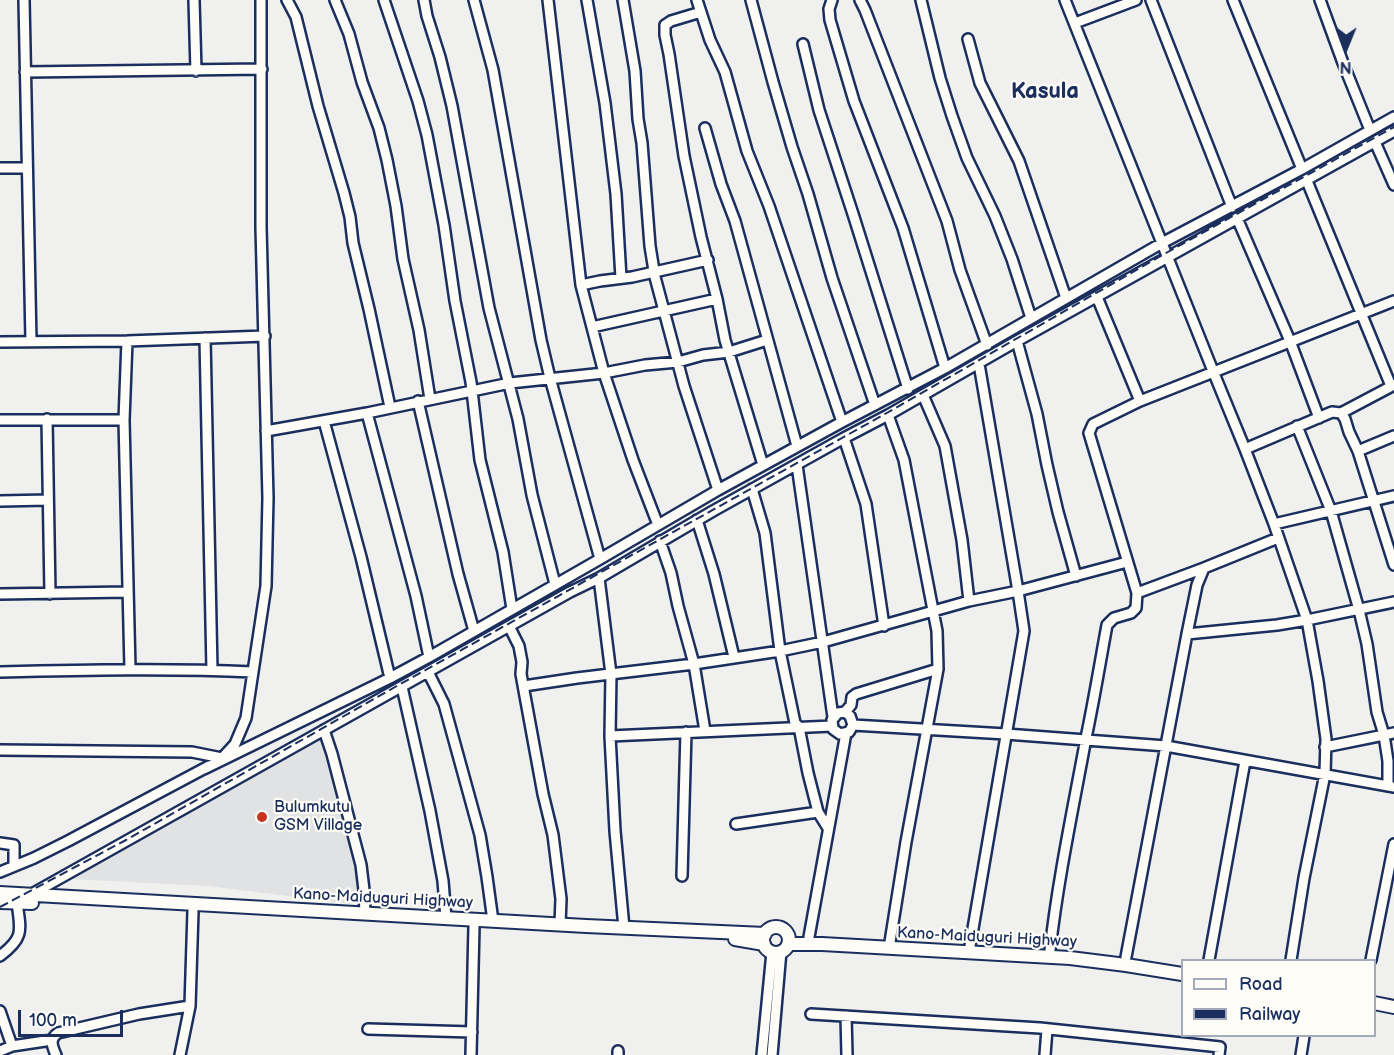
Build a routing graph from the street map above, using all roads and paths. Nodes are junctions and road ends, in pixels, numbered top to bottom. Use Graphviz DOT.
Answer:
graph roads {
  1 [pos="24,0"];
  2 [pos="194,0"];
  3 [pos="261,0"];
  4 [pos="287,0"];
  5 [pos="335,0"];
  6 [pos="384,0"];
  7 [pos="424,0"];
  8 [pos="474,0"];
  9 [pos="548,0"];
  10 [pos="587,0"];
  11 [pos="623,0"];
  12 [pos="697,0"];
  13 [pos="751,0"];
  14 [pos="832,0"];
  15 [pos="860,0"];
  16 [pos="921,0"];
  17 [pos="1065,0"];
  18 [pos="1136,0"];
  19 [pos="1150,0"];
  20 [pos="1233,0"];
  21 [pos="1320,0"];
  22 [pos="701,12"];
  23 [pos="1075,23"];
  24 [pos="968,39"];
  25 [pos="803,44"];
  26 [pos="262,69"];
  27 [pos="196,71"];
  28 [pos="25,72"];
  29 [pos="1394,117"];
  30 [pos="705,128"];
  31 [pos="1370,130"];
  32 [pos="1394,131"];
  33 [pos="1376,142"];
  34 [pos="0,168"];
  35 [pos="27,168"];
  36 [pos="1302,169"];
  37 [pos="1307,181"];
  38 [pos="1394,185"];
  39 [pos="1232,207"];
  40 [pos="1237,218"];
  41 [pos="1162,243"];
  42 [pos="1168,258"];
  43 [pos="708,260"];
  44 [pos="655,271"];
  45 [pos="621,278"];
  46 [pos="581,285"];
  47 [pos="1097,297"];
  48 [pos="1066,298"];
  49 [pos="717,299"];
  50 [pos="1394,300"];
  51 [pos="664,311"];
  52 [pos="1362,313"];
  53 [pos="1031,318"];
  54 [pos="592,327"];
  55 [pos="265,336"];
  56 [pos="205,338"];
  57 [pos="767,340"];
  58 [pos="31,341"];
  59 [pos="127,341"];
  60 [pos="1017,341"];
  61 [pos="1290,341"];
  62 [pos="0,342"];
  63 [pos="987,345"];
  64 [pos="729,352"];
  65 [pos="678,362"];
  66 [pos="979,364"];
  67 [pos="945,368"];
  68 [pos="1213,371"];
  69 [pos="604,373"];
  70 [pos="550,378"];
  71 [pos="510,383"];
  72 [pos="1392,385"];
  73 [pos="908,389"];
  74 [pos="472,391"];
  75 [pos="923,395"];
  76 [pos="430,399"];
  77 [pos="418,401"];
  78 [pos="1140,401"];
  79 [pos="875,405"];
  80 [pos="390,407"];
  81 [pos="367,413"];
  82 [pos="1341,413"];
  83 [pos="888,415"];
  84 [pos="1319,418"];
  85 [pos="47,419"];
  86 [pos="0,420"];
  87 [pos="124,420"];
  88 [pos="324,421"];
  89 [pos="842,422"];
  90 [pos="1297,426"];
  91 [pos="266,431"];
  92 [pos="1394,436"];
  93 [pos="844,438"];
  94 [pos="798,446"];
  95 [pos="1245,449"];
  96 [pos="1358,451"];
  97 [pos="763,465"];
  98 [pos="797,465"];
  99 [pos="752,489"];
  100 [pos="718,490"];
  101 [pos="1394,496"];
  102 [pos="48,500"];
  103 [pos="1373,500"];
  104 [pos="0,501"];
  105 [pos="1331,510"];
  106 [pos="697,520"];
  107 [pos="1274,524"];
  108 [pos="658,525"];
  109 [pos="1278,538"];
  110 [pos="660,541"];
  111 [pos="600,559"];
  112 [pos="1127,562"];
  113 [pos="1394,565"];
  114 [pos="1204,568"];
  115 [pos="1076,576"];
  116 [pos="598,578"];
  117 [pos="555,585"];
  118 [pos="1018,591"];
  119 [pos="127,592"];
  120 [pos="1137,593"];
  121 [pos="0,594"];
  122 [pos="50,594"];
  123 [pos="969,602"];
  124 [pos="1394,602"];
  125 [pos="512,609"];
  126 [pos="1359,610"];
  127 [pos="933,611"];
  128 [pos="1307,620"];
  129 [pos="509,626"];
  130 [pos="884,626"];
  131 [pos="474,631"];
  132 [pos="1187,634"];
  133 [pos="823,642"];
  134 [pos="780,651"];
  135 [pos="429,657"];
  136 [pos="734,657"];
  137 [pos="694,664"];
  138 [pos="130,669"];
  139 [pos="938,669"];
  140 [pos="212,670"];
  141 [pos="0,672"];
  142 [pos="253,672"];
  143 [pos="428,672"];
  144 [pos="610,674"];
  145 [pos="390,678"];
  146 [pos="524,686"];
  147 [pos="402,687"];
  148 [pos="845,712"];
  149 [pos="832,722"];
  150 [pos="853,724"];
  151 [pos="799,727"];
  152 [pos="927,729"];
  153 [pos="324,730"];
  154 [pos="705,731"];
  155 [pos="686,732"];
  156 [pos="846,733"];
  157 [pos="1394,733"];
  158 [pos="1006,734"];
  159 [pos="1384,735"];
  160 [pos="610,736"];
  161 [pos="1086,740"];
  162 [pos="1166,746"];
  163 [pos="1325,747"];
  164 [pos="0,750"];
  165 [pos="222,758"];
  166 [pos="1245,761"];
  167 [pos="204,770"];
  168 [pos="1325,774"];
  169 [pos="1391,786"];
  170 [pos="818,812"];
  171 [pos="736,824"];
  172 [pos="828,828"];
  173 [pos="0,843"];
  174 [pos="1394,844"];
  175 [pos="14,866"];
  176 [pos="0,872"];
  177 [pos="682,876"];
  178 [pos="0,893"];
  179 [pos="30,895"];
  180 [pos="0,902"];
  181 [pos="17,903"];
  182 [pos="194,911"];
  183 [pos="365,914"];
  184 [pos="446,918"];
  185 [pos="493,921"];
  186 [pos="560,924"];
  187 [pos="474,926"];
  188 [pos="624,928"];
  189 [pos="586,929"];
  190 [pos="809,937"];
  191 [pos="890,942"];
  192 [pos="776,943"];
  193 [pos="970,946"];
  194 [pos="1050,950"];
  195 [pos="0,956"];
  196 [pos="1126,957"];
  197 [pos="1209,959"];
  198 [pos="1291,959"];
  199 [pos="1371,959"];
  200 [pos="1181,966"];
  201 [pos="1181,974"];
  202 [pos="1376,1003"];
  203 [pos="190,1006"];
  204 [pos="1394,1007"];
  205 [pos="0,1011"];
  206 [pos="1376,1011"];
  207 [pos="811,1014"];
  208 [pos="1394,1015"];
  209 [pos="846,1016"];
  210 [pos="368,1029"];
  211 [pos="1047,1029"];
  212 [pos="472,1032"];
  213 [pos="1304,1037"];
  214 [pos="52,1040"];
  215 [pos="12,1046"];
  216 [pos="0,1051"];
  217 [pos="56,1055"];
  218 [pos="180,1055"];
  219 [pos="471,1055"];
  220 [pos="762,1055"];
  221 [pos="772,1055"];
  222 [pos="847,1055"];
  223 [pos="1045,1055"];
  224 [pos="1219,1055"];
  225 [pos="1301,1055"];
  1 -- 28 [label="street"];
  2 -- 27 [label="street"];
  3 -- 26 [label="street"];
  4 -- 80 [label="street"];
  5 -- 76 [label="street"];
  6 -- 74 [label="street"];
  7 -- 71 [label="street"];
  8 -- 70 [label="street"];
  9 -- 46 [label="street"];
  10 -- 45 [label="street"];
  11 -- 44 [label="street"];
  12 -- 22 [label="street"];
  13 -- 79 [label="street"];
  14 -- 67 [label="street"];
  15 -- 63 [label="street"];
  16 -- 53 [label="street"];
  17 -- 23 [label="street"];
  18 -- 23 [label="street"];
  19 -- 39 [label="street"];
  20 -- 36 [label="street"];
  21 -- 31 [label="street"];
  22 -- 43 [label="street"];
  22 -- 89 [label="street"];
  23 -- 41 [label="street"];
  24 -- 48 [label="street"];
  25 -- 73 [label="street"];
  26 -- 27 [label="street"];
  26 -- 55 [label="street"];
  27 -- 28 [label="street"];
  28 -- 35 [label="street"];
  29 -- 31 [label="street"];
  30 -- 57 [label="street"];
  31 -- 36 [label="street"];
  32 -- 33 [label="street"];
  33 -- 37 [label="street"];
  33 -- 38 [label="street"];
  34 -- 35 [label="street"];
  35 -- 58 [label="street"];
  36 -- 39 [label="street"];
  37 -- 40 [label="street"];
  37 -- 52 [label="street"];
  39 -- 41 [label="street"];
  40 -- 42 [label="street"];
  40 -- 61 [label="street"];
  41 -- 42 [label="street"];
  41 -- 48 [label="street"];
  42 -- 47 [label="street"];
  42 -- 68 [label="street"];
  43 -- 44 [label="street"];
  43 -- 49 [label="street"];
  44 -- 45 [label="street"];
  44 -- 51 [label="street"];
  45 -- 46 [label="street"];
  46 -- 54 [label="street"];
  47 -- 60 [label="street"];
  47 -- 78 [label="street"];
  48 -- 53 [label="street"];
  49 -- 51 [label="street"];
  49 -- 64 [label="street"];
  50 -- 52 [label="street"];
  51 -- 54 [label="street"];
  51 -- 65 [label="street"];
  52 -- 61 [label="street"];
  52 -- 72 [label="street"];
  53 -- 63 [label="street"];
  54 -- 69 [label="street"];
  55 -- 56 [label="street"];
  55 -- 91 [label="street"];
  56 -- 59 [label="street"];
  56 -- 140 [label="street"];
  57 -- 64 [label="street"];
  57 -- 94 [label="street"];
  58 -- 59 [label="street"];
  58 -- 62 [label="street"];
  59 -- 87 [label="street"];
  60 -- 66 [label="street"];
  60 -- 115 [label="street"];
  61 -- 68 [label="street"];
  61 -- 84 [label="street"];
  63 -- 67 [label="street"];
  64 -- 65 [label="street"];
  64 -- 97 [label="street"];
  65 -- 69 [label="street"];
  65 -- 100 [label="street"];
  66 -- 75 [label="street"];
  66 -- 118 [label="street"];
  67 -- 73 [label="street"];
  68 -- 78 [label="street"];
  68 -- 95 [label="street"];
  69 -- 70 [label="street"];
  69 -- 108 [label="street"];
  70 -- 71 [label="street"];
  70 -- 111 [label="street"];
  71 -- 74 [label="street"];
  71 -- 117 [label="street"];
  72 -- 82 [label="street"];
  73 -- 79 [label="street"];
  74 -- 76 [label="street"];
  74 -- 125 [label="street"];
  75 -- 83 [label="street"];
  75 -- 123 [label="street"];
  76 -- 77 [label="street"];
  77 -- 80 [label="street"];
  77 -- 131 [label="street"];
  78 -- 112 [label="street"];
  79 -- 89 [label="street"];
  80 -- 81 [label="street"];
  81 -- 88 [label="street"];
  81 -- 135 [label="street"];
  82 -- 84 [label="street"];
  82 -- 96 [label="street"];
  83 -- 93 [label="street"];
  83 -- 127 [label="street"];
  84 -- 90 [label="street"];
  85 -- 86 [label="street"];
  85 -- 87 [label="street"];
  85 -- 102 [label="street"];
  87 -- 119 [label="street"];
  88 -- 91 [label="street"];
  88 -- 145 [label="street"];
  89 -- 94 [label="street"];
  90 -- 95 [label="street"];
  90 -- 105 [label="street"];
  91 -- 142 [label="street"];
  92 -- 96 [label="street"];
  93 -- 98 [label="street"];
  93 -- 130 [label="street"];
  94 -- 97 [label="street"];
  95 -- 107 [label="street"];
  96 -- 103 [label="street"];
  97 -- 100 [label="street"];
  98 -- 99 [label="street"];
  98 -- 133 [label="street"];
  99 -- 106 [label="street"];
  99 -- 134 [label="street"];
  100 -- 108 [label="street"];
  101 -- 103 [label="street"];
  102 -- 104 [label="street"];
  102 -- 122 [label="street"];
  103 -- 105 [label="street"];
  103 -- 113 [label="street"];
  105 -- 107 [label="street"];
  105 -- 126 [label="street"];
  106 -- 110 [label="street"];
  106 -- 136 [label="street"];
  107 -- 109 [label="street"];
  108 -- 111 [label="street"];
  109 -- 114 [label="street"];
  109 -- 128 [label="street"];
  110 -- 116 [label="street"];
  110 -- 137 [label="street"];
  111 -- 117 [label="street"];
  112 -- 115 [label="street"];
  112 -- 120 [label="street"];
  114 -- 120 [label="street"];
  114 -- 132 [label="street"];
  115 -- 118 [label="street"];
  116 -- 129 [label="street"];
  116 -- 144 [label="street"];
  117 -- 125 [label="street"];
  118 -- 123 [label="street"];
  118 -- 158 [label="street"];
  119 -- 122 [label="street"];
  119 -- 138 [label="street"];
  120 -- 161 [label="street"];
  121 -- 122 [label="street"];
  123 -- 127 [label="street"];
  124 -- 126 [label="street"];
  125 -- 131 [label="street"];
  126 -- 128 [label="street"];
  126 -- 159 [label="street"];
  127 -- 130 [label="street"];
  127 -- 139 [label="street"];
  128 -- 132 [label="street"];
  128 -- 163 [label="street"];
  129 -- 143 [label="street"];
  129 -- 146 [label="street"];
  130 -- 133 [label="street"];
  131 -- 135 [label="street"];
  132 -- 162 [label="street"];
  133 -- 134 [label="street"];
  133 -- 149 [label="street"];
  134 -- 136 [label="street"];
  134 -- 151 [label="street"];
  135 -- 145 [label="street"];
  136 -- 137 [label="street"];
  137 -- 144 [label="street"];
  137 -- 154 [label="street"];
  138 -- 140 [label="street"];
  138 -- 141 [label="street"];
  139 -- 148 [label="street"];
  139 -- 152 [label="street"];
  140 -- 142 [label="street"];
  142 -- 165 [label="street"];
  143 -- 147 [label="street"];
  143 -- 185 [label="street"];
  144 -- 146 [label="street"];
  144 -- 160 [label="street"];
  145 -- 167 [label="street"];
  146 -- 186 [label="street"];
  147 -- 153 [label="street"];
  147 -- 184 [label="street"];
  148 -- 149 [label="street"];
  148 -- 150 [label="street"];
  149 -- 151 [label="street"];
  149 -- 156 [label="street"];
  150 -- 152 [label="street"];
  150 -- 156 [label="street"];
  151 -- 154 [label="street"];
  151 -- 170 [label="street"];
  152 -- 158 [label="street"];
  152 -- 191 [label="street"];
  153 -- 179 [label="street"];
  153 -- 183 [label="street"];
  154 -- 155 [label="street"];
  155 -- 160 [label="street"];
  155 -- 177 [label="street"];
  156 -- 172 [label="street"];
  157 -- 159 [label="street"];
  158 -- 161 [label="street"];
  158 -- 193 [label="street"];
  159 -- 163 [label="street"];
  159 -- 169 [label="street"];
  160 -- 188 [label="street"];
  161 -- 162 [label="street"];
  161 -- 194 [label="street"];
  162 -- 166 [label="street"];
  162 -- 196 [label="street"];
  163 -- 168 [label="street"];
  164 -- 165 [label="street"];
  165 -- 167 [label="street"];
  166 -- 168 [label="street"];
  166 -- 197 [label="street"];
  167 -- 175 [label="street"];
  168 -- 169 [label="street"];
  168 -- 198 [label="street"];
  170 -- 171 [label="street"];
  170 -- 172 [label="street"];
  172 -- 190 [label="street"];
  173 -- 175 [label="street"];
  174 -- 199 [label="street"];
  175 -- 176 [label="street"];
  178 -- 179 [label="highway, Kano-Maiduguri Highway"];
  179 -- 181 [label="street"];
  179 -- 183 [label="highway, Kano-Maiduguri Highway"];
  180 -- 181 [label="highway, Kano-Maiduguri Highway"];
  181 -- 182 [label="highway, Kano-Maiduguri Highway"];
  181 -- 195 [label="street"];
  182 -- 187 [label="highway, Kano-Maiduguri Highway"];
  182 -- 203 [label="street"];
  183 -- 184 [label="highway, Kano-Maiduguri Highway"];
  184 -- 185 [label="highway, Kano-Maiduguri Highway"];
  185 -- 186 [label="highway, Kano-Maiduguri Highway"];
  186 -- 189 [label="highway, Kano-Maiduguri Highway"];
  187 -- 189 [label="highway, Kano-Maiduguri Highway"];
  187 -- 212 [label="street"];
  188 -- 189 [label="highway, Kano-Maiduguri Highway"];
  188 -- 192 [label="highway, Kano-Maiduguri Highway"];
  189 -- 192 [label="highway, Kano-Maiduguri Highway"];
  190 -- 191 [label="highway, Kano-Maiduguri Highway"];
  190 -- 192 [label="highway, Kano-Maiduguri Highway"];
  191 -- 193 [label="highway, Kano-Maiduguri Highway"];
  192 -- 201 [label="highway, Kano-Maiduguri Highway"];
  192 -- 220 [label="street"];
  192 -- 221 [label="street"];
  193 -- 194 [label="highway, Kano-Maiduguri Highway"];
  194 -- 196 [label="highway, Kano-Maiduguri Highway"];
  196 -- 200 [label="highway, Kano-Maiduguri Highway"];
  202 -- 204 [label="highway"];
  203 -- 214 [label="street"];
  203 -- 218 [label="street"];
  205 -- 215 [label="street"];
  206 -- 208 [label="highway"];
  207 -- 209 [label="street"];
  209 -- 211 [label="street"];
  209 -- 222 [label="street"];
  210 -- 212 [label="street"];
  211 -- 223 [label="street"];
  211 -- 224 [label="street"];
  212 -- 219 [label="street"];
  213 -- 225 [label="street"];
  214 -- 215 [label="street"];
  214 -- 217 [label="street"];
  215 -- 216 [label="street"];
}
